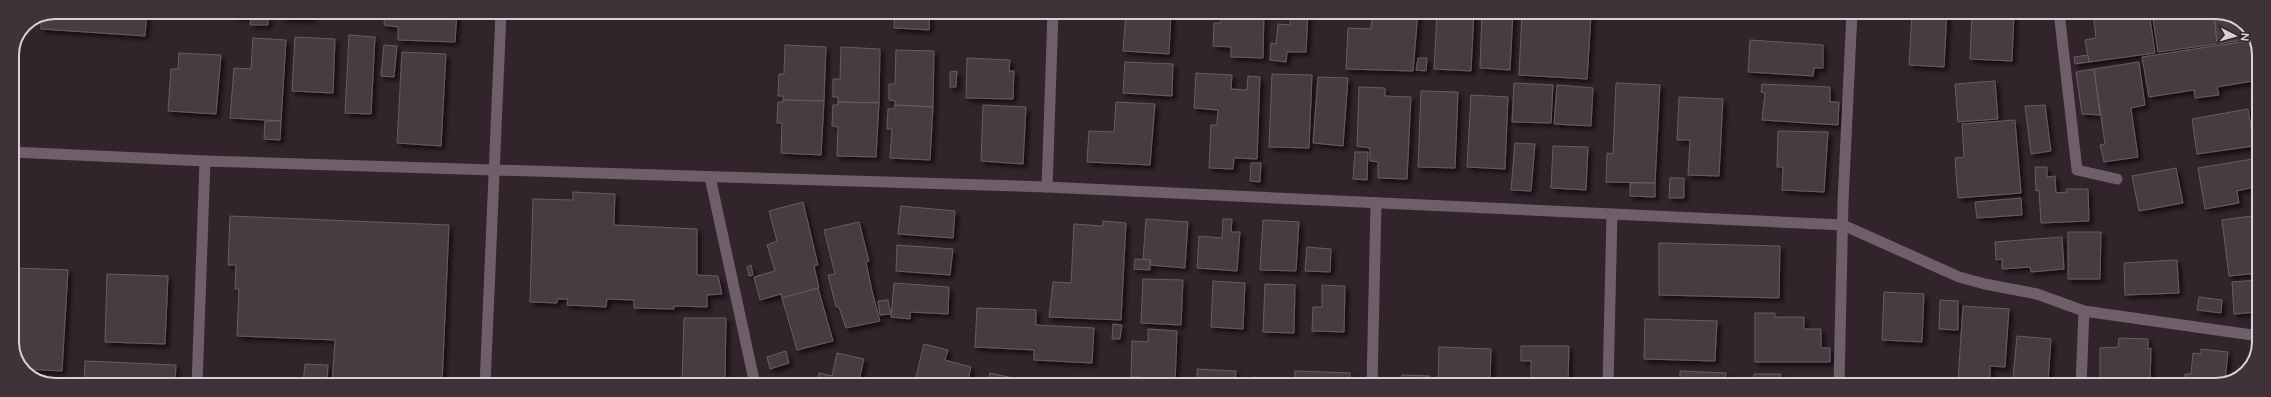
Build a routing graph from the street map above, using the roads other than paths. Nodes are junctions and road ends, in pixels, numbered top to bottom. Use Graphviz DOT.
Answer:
graph roads {
  1 [pos="501,19"];
  2 [pos="1053,19"];
  3 [pos="1852,19"];
  4 [pos="2060,19"];
  5 [pos="19,152"];
  6 [pos="205,161"];
  7 [pos="494,170"];
  8 [pos="710,177"];
  9 [pos="2118,178"];
  10 [pos="1047,187"];
  11 [pos="1376,203"];
  12 [pos="1612,214"];
  13 [pos="1842,225"];
  14 [pos="2084,311"];
  15 [pos="2252,335"];
  16 [pos="196,378"];
  17 [pos="484,378"];
  18 [pos="754,378"];
  19 [pos="1372,378"];
  20 [pos="1608,378"];
  21 [pos="1839,378"];
  22 [pos="2082,378"];
  1 -- 7 [label="street"];
  2 -- 10 [label="street"];
  3 -- 13 [label="street"];
  4 -- 9 [label="street"];
  5 -- 6 [label="street"];
  6 -- 7 [label="street"];
  6 -- 16 [label="street"];
  7 -- 8 [label="street"];
  7 -- 17 [label="street"];
  8 -- 10 [label="street"];
  8 -- 18 [label="street"];
  10 -- 11 [label="street"];
  11 -- 12 [label="street"];
  11 -- 19 [label="street"];
  12 -- 13 [label="street"];
  12 -- 20 [label="street"];
  13 -- 14 [label="street"];
  13 -- 21 [label="street"];
  14 -- 15 [label="street"];
  14 -- 22 [label="street"];
}
